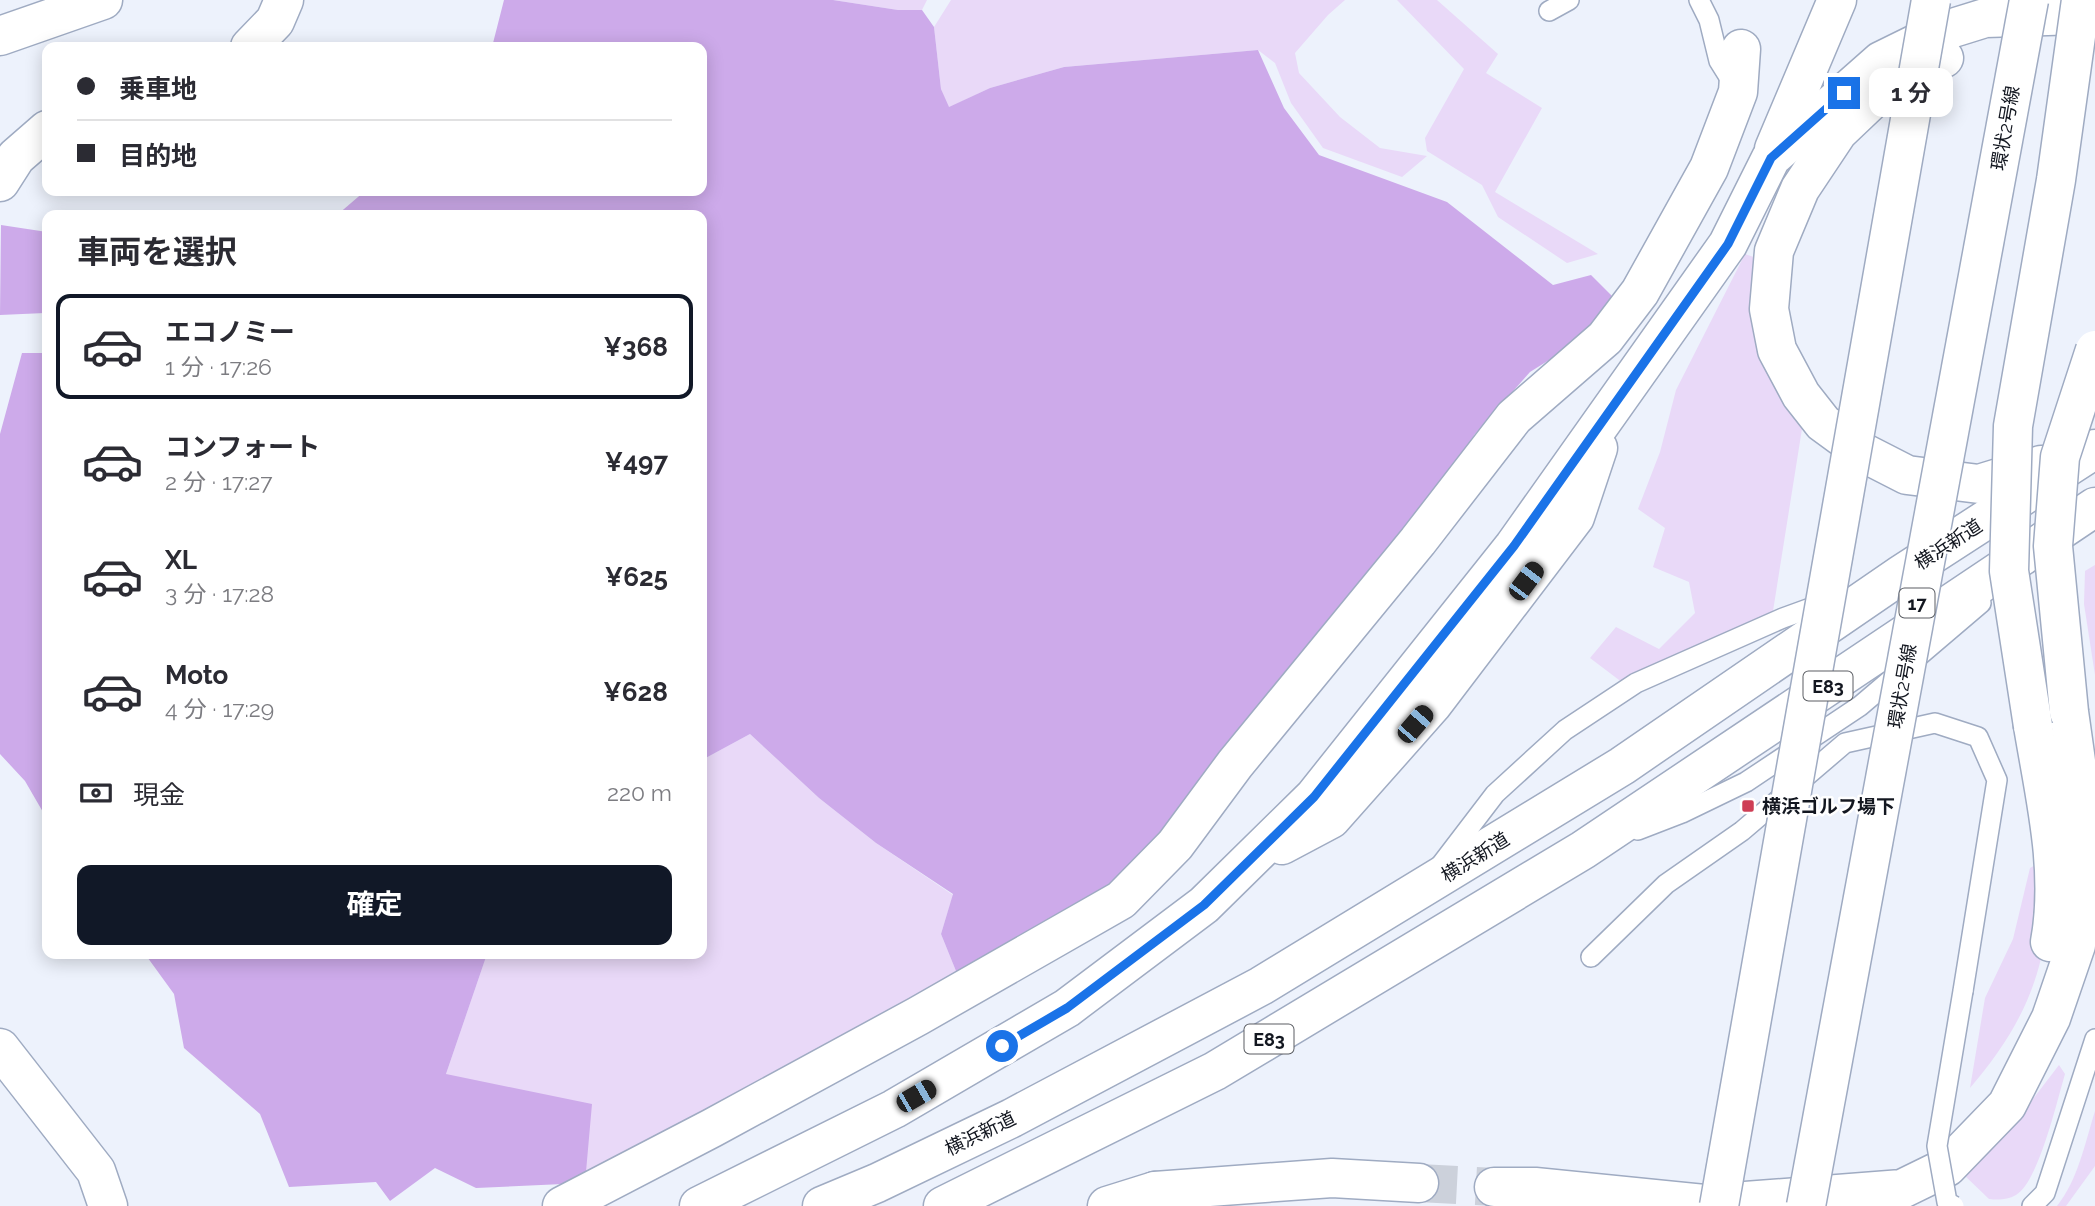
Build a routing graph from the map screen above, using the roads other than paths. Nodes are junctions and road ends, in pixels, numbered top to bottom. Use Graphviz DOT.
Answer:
graph roads {
  1 [pos="103,0"];
  2 [pos="284,0"];
  3 [pos="1569,0"];
  4 [pos="1699,0"];
  5 [pos="1837,0"];
  6 [pos="1931,0"];
  7 [pos="2029,0"];
  8 [pos="2081,0"];
  9 [pos="1549,11"];
  10 [pos="2095,19"];
  11 [pos="0,36"];
  12 [pos="255,42"];
  13 [pos="2095,46"];
  14 [pos="1741,49"];
  15 [pos="1738,92"];
  16 [pos="42,135"];
  17 [pos="1771,158"];
  18 [pos="0,182"];
  19 [pos="2095,350"];
  20 [pos="2095,444"];
  21 [pos="2095,449"];
  22 [pos="2084,514"];
  23 [pos="1902,574"];
  24 [pos="1423,889"];
  25 [pos="1591,957"];
  26 [pos="2094,1042"];
  27 [pos="0,1048"];
  28 [pos="2007,1105"];
  29 [pos="1419,1184"];
  30 [pos="1494,1187"];
  31 [pos="1155,1191"];
  32 [pos="1702,1205"];
  33 [pos="108,1206"];
  34 [pos="562,1206"];
  35 [pos="699,1206"];
  36 [pos="822,1206"];
  37 [pos="943,1206"];
  38 [pos="1107,1206"];
  39 [pos="1265,1206"];
  40 [pos="1806,1206"];
  41 [pos="1954,1206"];
  42 [pos="2032,1206"];
  1 -- 11 [label="main road"];
  2 -- 12 [label="main road"];
  3 -- 9 [label="lane"];
  4 -- 15 [label="lane"];
  5 -- 17 [label="main road"];
  6 -- 32 [label="main road, bridge"];
  7 -- 40 [label="main road, 環状2号線 / 17, bridge"];
  8 -- 28 [label="main road, bridge"];
  10 -- 17 [label="main road"];
  13 -- 20 [label="main road"];
  14 -- 15 [label="main road"];
  15 -- 34 [label="main road"];
  16 -- 18 [label="main road"];
  17 -- 35 [label="main road"];
  19 -- 28 [label="main road, bridge"];
  21 -- 23 [label="main road, 横浜新道 / E83"];
  22 -- 37 [label="main road, E83"];
  23 -- 24 [label="main road, 横浜新道 / E83"];
  23 -- 24 [label="lane"];
  24 -- 36 [label="main road, 横浜新道 / E83"];
  25 -- 41 [label="lane, bridge"];
  26 -- 42 [label="lane"];
  27 -- 33 [label="main road"];
  28 -- 32 [label="main road"];
  29 -- 31 [label="main road"];
  30 -- 32 [label="main road"];
  31 -- 38 [label="main road"];
  31 -- 39 [label="main road"];
}
